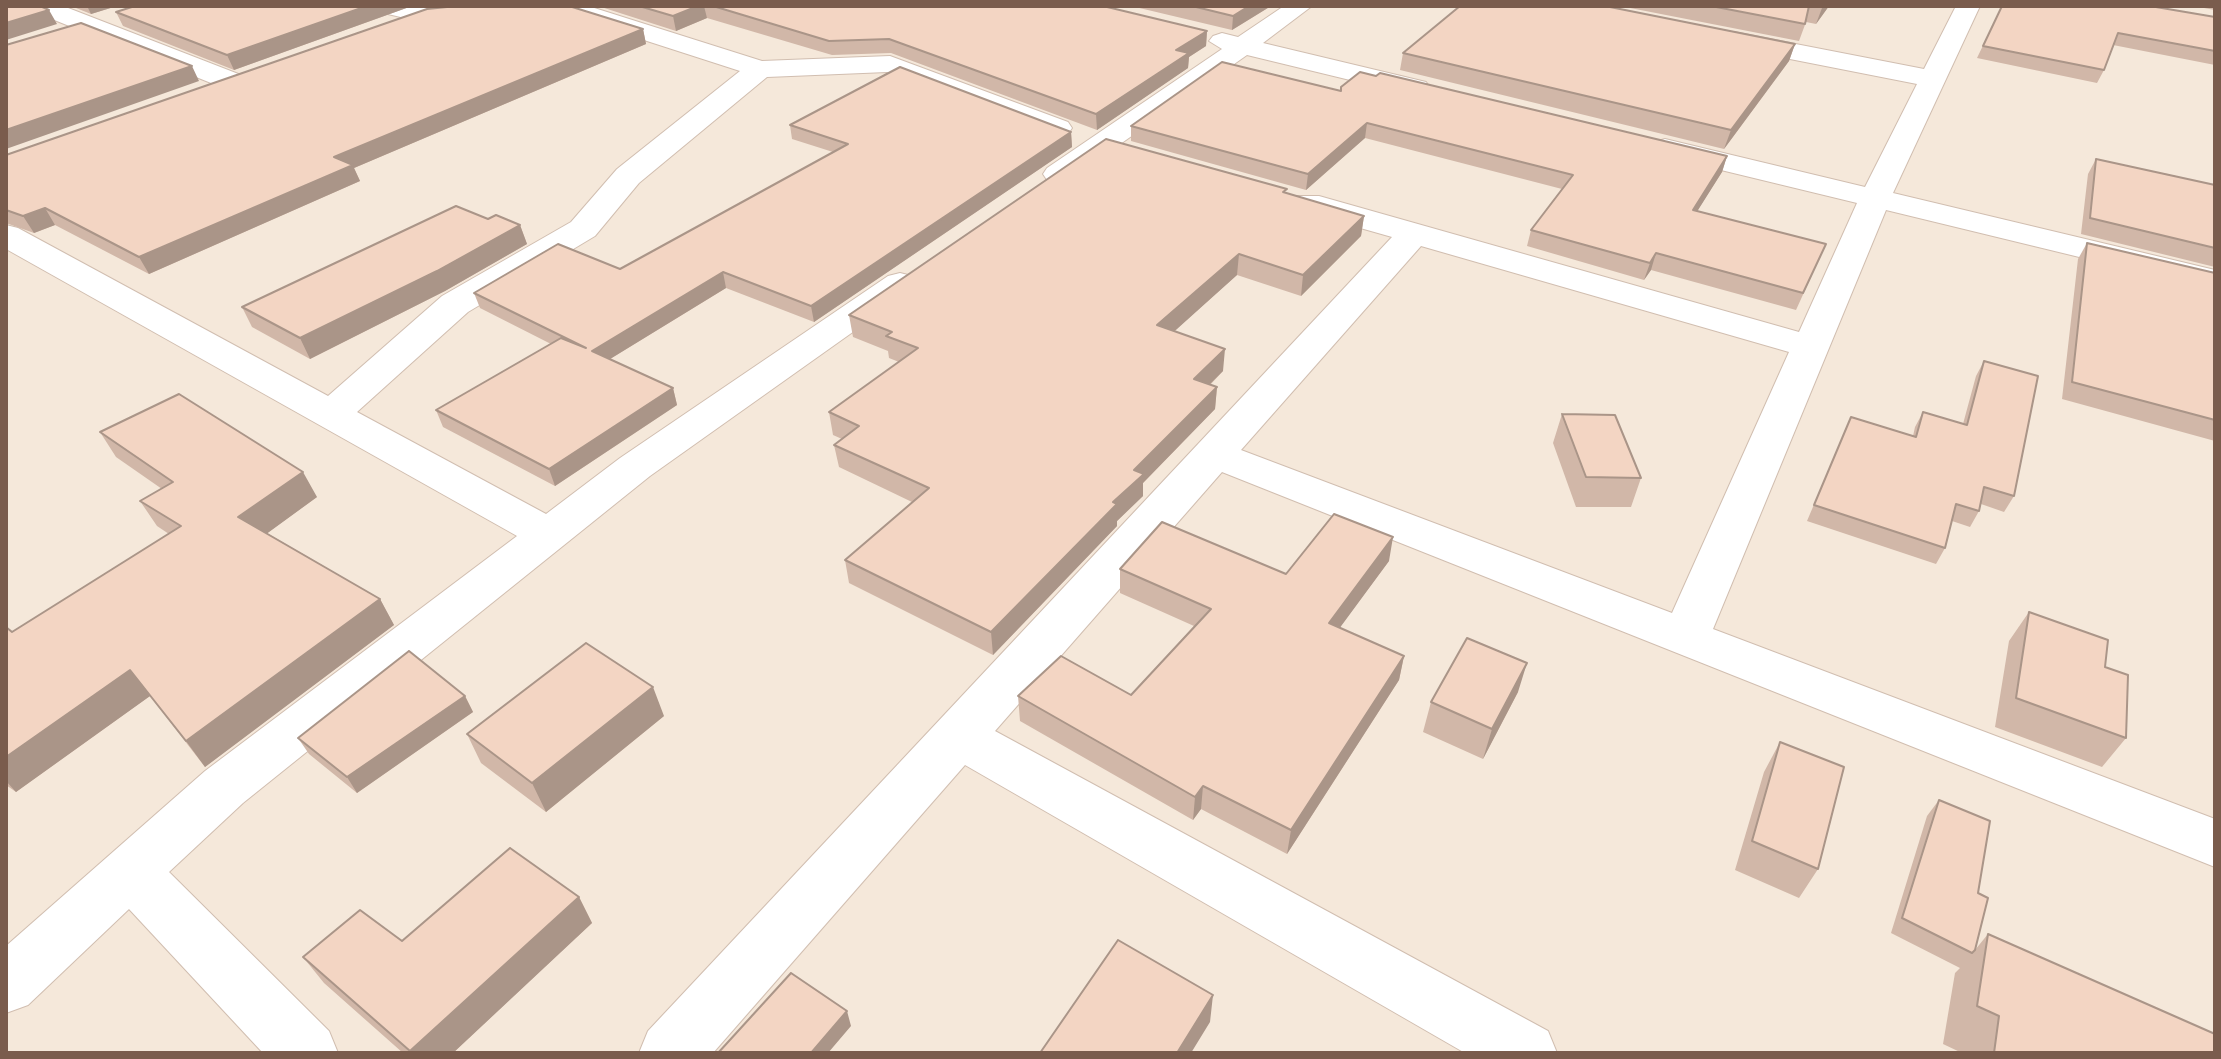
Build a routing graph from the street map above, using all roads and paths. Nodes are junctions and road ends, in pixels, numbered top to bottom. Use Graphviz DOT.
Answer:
graph roads {
  1 [pos="41,6"];
  2 [pos="448,6"];
  3 [pos="507,6"];
  4 [pos="563,6"];
  5 [pos="1300,6"];
  6 [pos="1968,6"];
  7 [pos="128,14"];
  8 [pos="422,15"];
  9 [pos="381,18"];
  10 [pos="91,25"];
  11 [pos="1702,33"];
  12 [pos="1196,34"];
  13 [pos="49,38"];
  14 [pos="1242,46"];
  15 [pos="760,69"];
  16 [pos="260,71"];
  17 [pos="1932,79"];
  18 [pos="231,81"];
  19 [pos="1442,94"];
  20 [pos="189,96"];
  21 [pos="1643,143"];
  22 [pos="1100,144"];
  23 [pos="1145,157"];
  24 [pos="1279,195"];
  25 [pos="1023,198"];
  26 [pos="1875,198"];
  27 [pos="1413,234"];
  28 [pos="6,235"];
  29 [pos="932,261"];
  30 [pos="2215,280"];
  31 [pos="1811,347"];
  32 [pos="331,414"];
  33 [pos="1213,454"];
  34 [pos="548,534"];
  35 [pos="1685,637"];
  36 [pos="959,736"];
  37 [pos="2215,843"];
  38 [pos="131,872"];
  39 [pos="6,985"];
  40 [pos="306,1053"];
  41 [pos="671,1053"];
  42 [pos="1525,1053"];
  1 -- 10 [label="street"];
  2 -- 8 [label="street"];
  3 -- 8 [label="street"];
  4 -- 15 [label="street"];
  5 -- 14 [label="street"];
  6 -- 17 [label="street"];
  7 -- 10 [label="street"];
  8 -- 9 [label="street"];
  10 -- 13 [label="street"];
  10 -- 18 [label="street"];
  11 -- 17 [label="street"];
  12 -- 14 [label="street"];
  14 -- 19 [label="street"];
  14 -- 22 [label="street"];
  15 -- 22 [label="street"];
  15 -- 32 [label="street"];
  16 -- 18 [label="street"];
  17 -- 26 [label="street"];
  18 -- 20 [label="street"];
  21 -- 26 [label="street"];
  22 -- 23 [label="street"];
  22 -- 25 [label="street"];
  24 -- 27 [label="street"];
  26 -- 30 [label="street"];
  26 -- 31 [label="street"];
  27 -- 31 [label="street"];
  27 -- 33 [label="street"];
  28 -- 32 [label="street"];
  29 -- 34 [label="street"];
  31 -- 35 [label="street"];
  32 -- 34 [label="street"];
  33 -- 35 [label="street"];
  33 -- 36 [label="street"];
  34 -- 38 [label="street"];
  35 -- 37 [label="street"];
  36 -- 41 [label="street"];
  36 -- 42 [label="street"];
  38 -- 39 [label="street"];
  38 -- 40 [label="street"];
}
